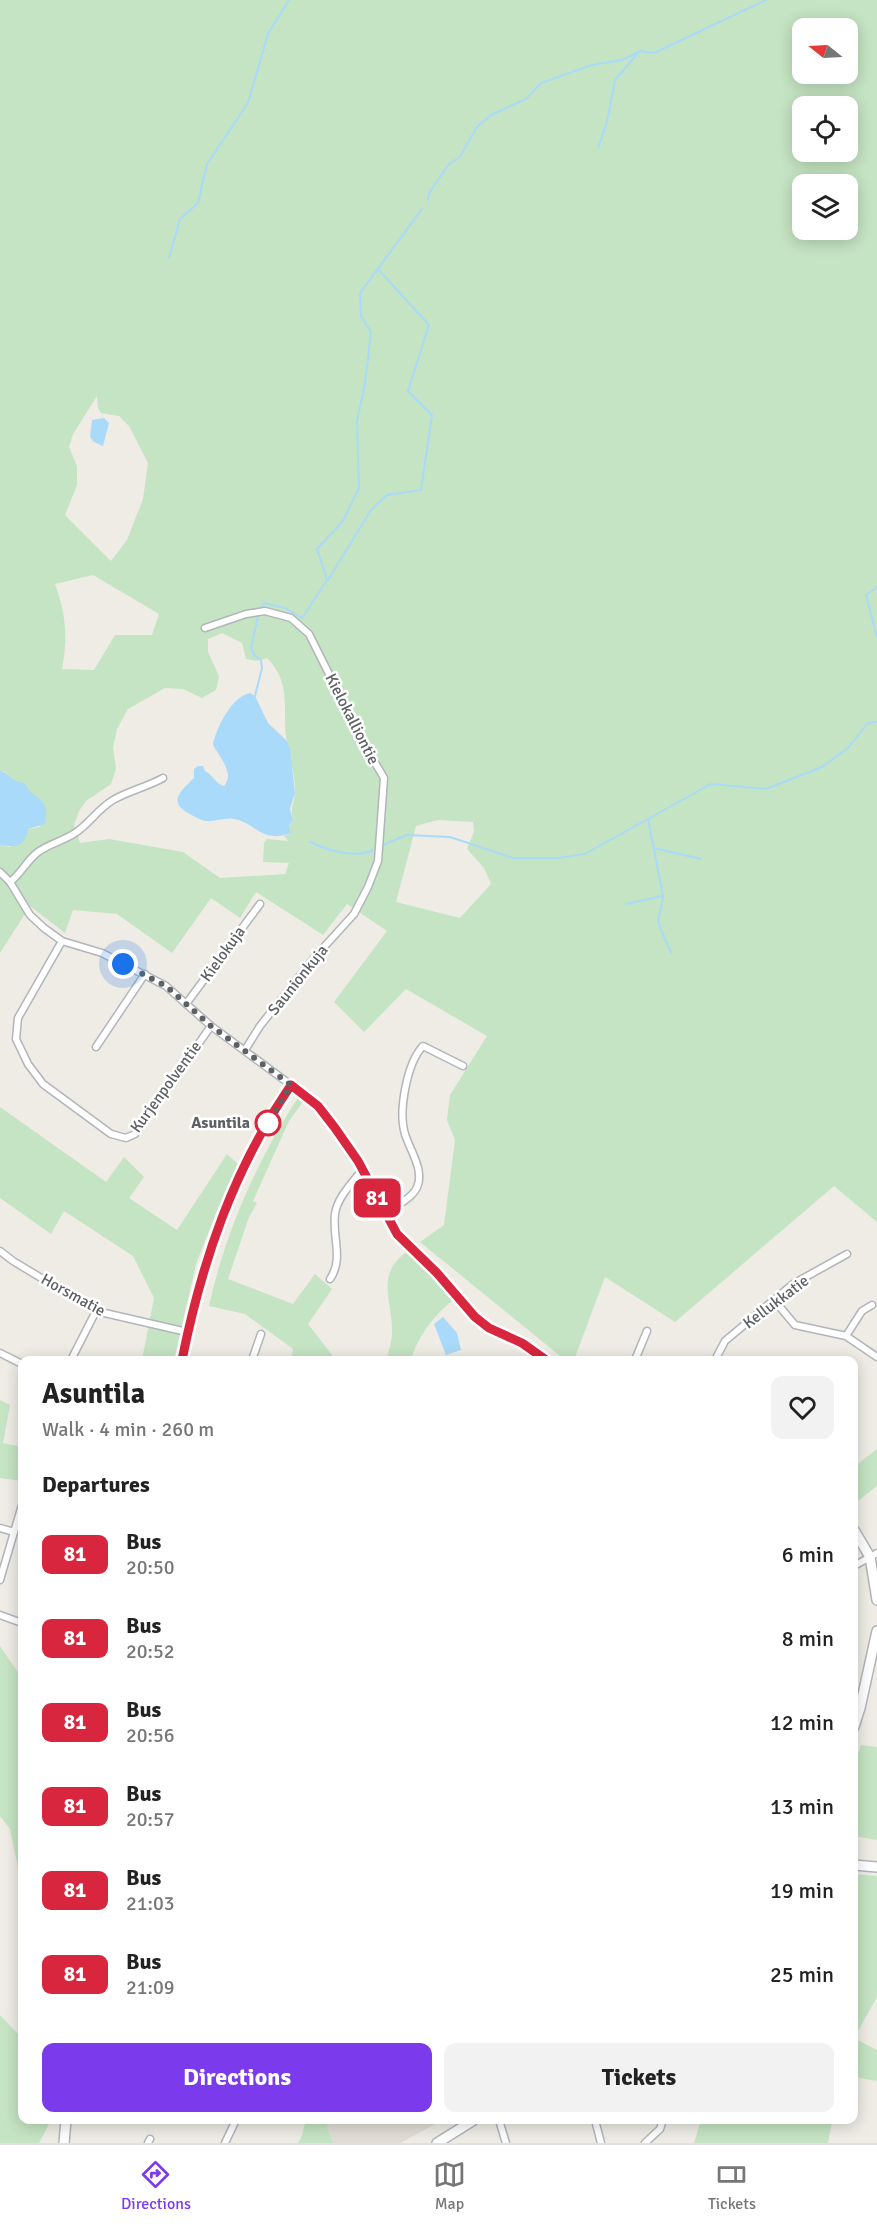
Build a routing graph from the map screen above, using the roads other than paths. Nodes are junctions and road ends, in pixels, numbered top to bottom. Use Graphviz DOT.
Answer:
graph roads {
  1 [pos="205,628"];
  2 [pos="163,778"];
  3 [pos="0,872"];
  4 [pos="10,882"];
  5 [pos="260,904"];
  6 [pos="354,914"];
  7 [pos="62,941"];
  8 [pos="145,974"];
  9 [pos="186,1005"];
  10 [pos="211,1026"];
  11 [pos="96,1047"];
  12 [pos="245,1050"];
  13 [pos="463,1066"];
  14 [pos="291,1085"];
  15 [pos="362,1170"];
  16 [pos="385,1212"];
  17 [pos="0,1251"];
  18 [pos="847,1254"];
  19 [pos="330,1279"];
  20 [pos="774,1300"];
  21 [pos="872,1305"];
  22 [pos="96,1311"];
  23 [pos="647,1331"];
  24 [pos="187,1332"];
  25 [pos="261,1334"];
  26 [pos="846,1336"];
  27 [pos="0,1353"];
  28 [pos="73,1356"];
  29 [pos="183,1356"];
  30 [pos="253,1356"];
  31 [pos="540,1356"];
  32 [pos="637,1356"];
  33 [pos="717,1356"];
  34 [pos="877,1357"];
  35 [pos="18,1362"];
  36 [pos="18,1518"];
  37 [pos="0,1528"];
  38 [pos="14,1532"];
  39 [pos="858,1535"];
  40 [pos="873,1555"];
  41 [pos="858,1564"];
  42 [pos="0,1580"];
  43 [pos="877,1600"];
  44 [pos="0,1615"];
  45 [pos="18,1622"];
  46 [pos="877,1631"];
  47 [pos="875,1656"];
  48 [pos="858,1714"];
  49 [pos="858,1865"];
  50 [pos="877,1867"];
  51 [pos="65,2124"];
  52 [pos="234,2124"];
  53 [pos="468,2124"];
  54 [pos="500,2124"];
  55 [pos="596,2124"];
  56 [pos="662,2124"];
  57 [pos="63,2140"];
  58 [pos="225,2143"];
  59 [pos="437,2143"];
  60 [pos="506,2143"];
  61 [pos="601,2143"];
  62 [pos="645,2143"];
  1 -- 6 [label="street, Kielokalliontie"];
  2 -- 4 [label="street"];
  3 -- 4 [label="street"];
  4 -- 7 [label="street"];
  5 -- 9 [label="street, Kielokuja"];
  6 -- 12 [label="street, Saunionkuja"];
  7 -- 8 [label="street"];
  7 -- 10 [label="street, Kurjenpolventie"];
  8 -- 9 [label="street"];
  8 -- 11 [label="street"];
  9 -- 10 [label="street"];
  10 -- 12 [label="street"];
  12 -- 14 [label="street"];
  13 -- 16 [label="street"];
  14 -- 15 [label="street"];
  14 -- 24 [label="street"];
  15 -- 16 [label="street"];
  15 -- 19 [label="street"];
  16 -- 31 [label="street"];
  17 -- 22 [label="street, Horsmatie"];
  18 -- 20 [label="street, Kellukkatie"];
  20 -- 26 [label="street"];
  20 -- 33 [label="street, Kellukkatie"];
  21 -- 26 [label="street"];
  22 -- 24 [label="street, Horsmatie"];
  22 -- 28 [label="street"];
  23 -- 32 [label="street"];
  24 -- 29 [label="street"];
  25 -- 30 [label="street"];
  26 -- 34 [label="street"];
  27 -- 35 [label="street"];
  36 -- 38 [label="street"];
  37 -- 38 [label="street"];
  38 -- 42 [label="street"];
  39 -- 40 [label="street"];
  40 -- 41 [label="street"];
  40 -- 43 [label="street"];
  44 -- 45 [label="street"];
  46 -- 47 [label="street"];
  47 -- 48 [label="street"];
  49 -- 50 [label="street"];
  51 -- 57 [label="street"];
  52 -- 58 [label="street"];
  53 -- 59 [label="street"];
  54 -- 60 [label="street"];
  55 -- 61 [label="street"];
  56 -- 62 [label="street"];
}
